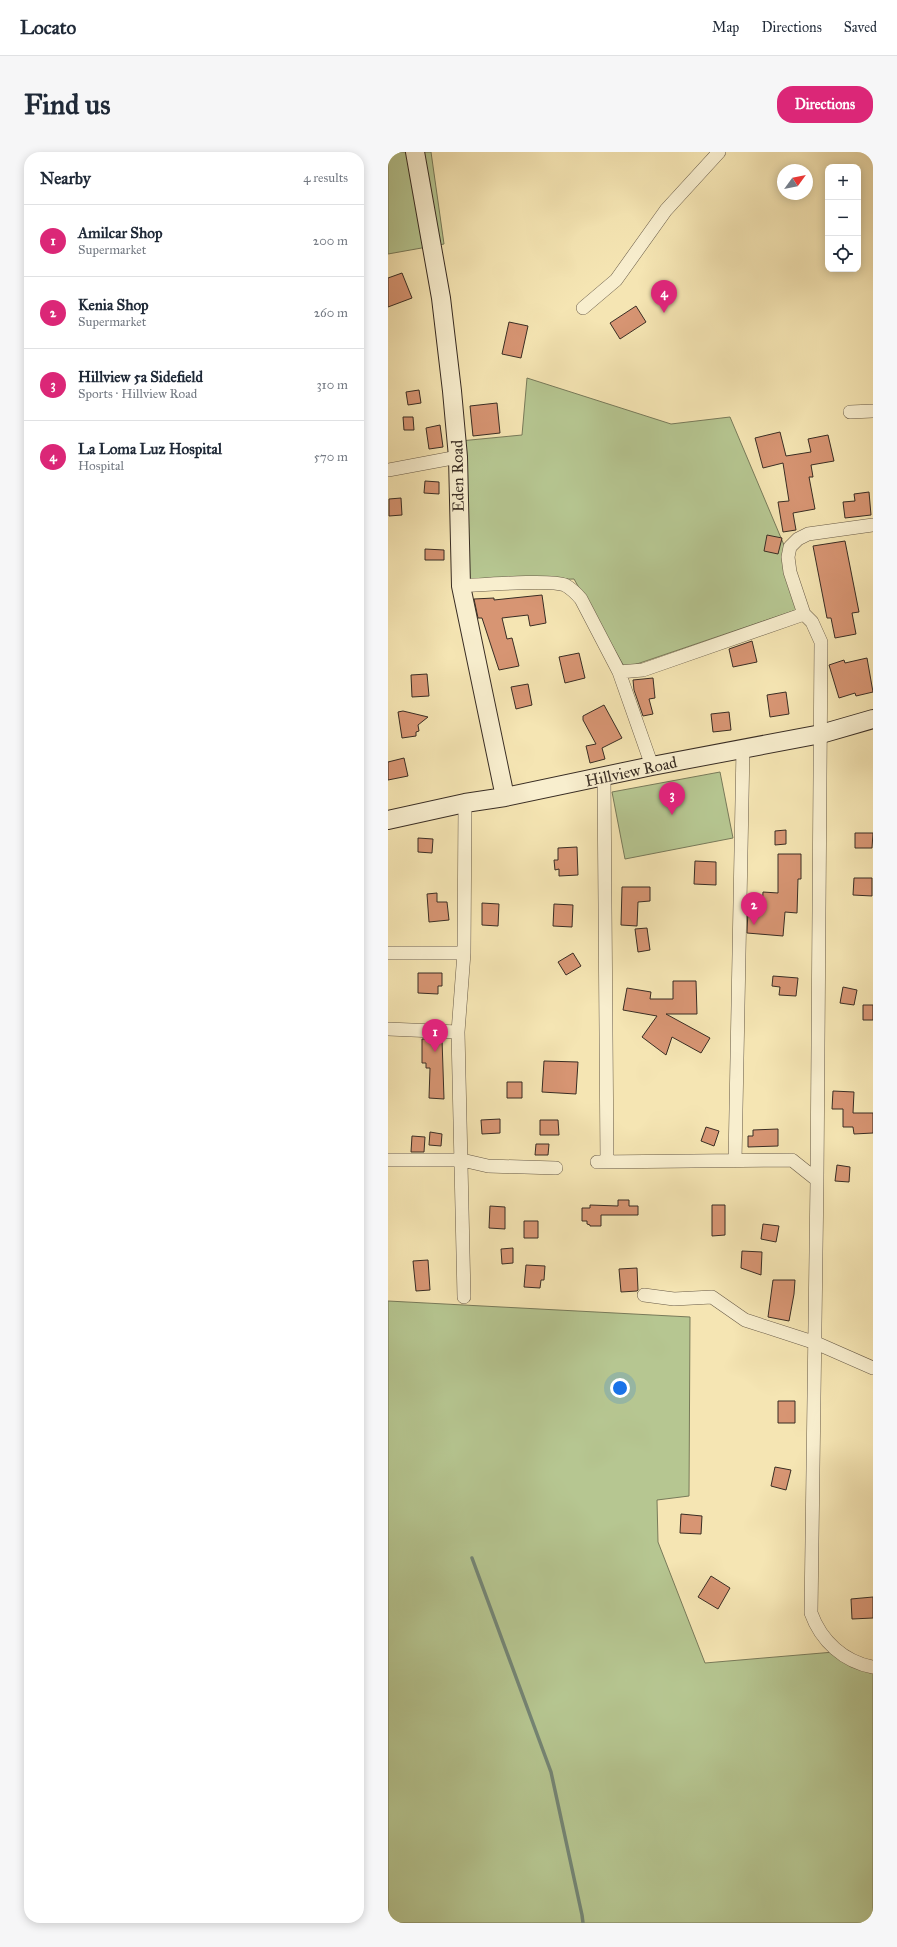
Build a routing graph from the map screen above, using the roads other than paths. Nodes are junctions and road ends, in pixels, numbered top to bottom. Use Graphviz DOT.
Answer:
graph roads {
  1 [pos="415,152"];
  2 [pos="719,152"];
  3 [pos="583,308"];
  4 [pos="873,411"];
  5 [pos="850,412"];
  6 [pos="458,458"];
  7 [pos="388,470"];
  8 [pos="873,525"];
  9 [pos="461,586"];
  10 [pos="804,614"];
  11 [pos="619,672"];
  12 [pos="873,719"];
  13 [pos="821,734"];
  14 [pos="743,748"];
  15 [pos="652,766"];
  16 [pos="604,776"];
  17 [pos="505,798"];
  18 [pos="464,802"];
  19 [pos="388,820"];
  20 [pos="388,953"];
  21 [pos="464,953"];
  22 [pos="388,1029"];
  23 [pos="458,1032"];
  24 [pos="388,1160"];
  25 [pos="462,1160"];
  26 [pos="735,1161"];
  27 [pos="556,1168"];
  28 [pos="817,1180"];
  29 [pos="644,1295"];
  30 [pos="464,1297"];
  31 [pos="816,1343"];
  32 [pos="873,1368"];
  33 [pos="873,1667"];
  1 -- 6 [label="street, Eden Road"];
  2 -- 3 [label="street"];
  4 -- 5 [label="street"];
  6 -- 7 [label="street"];
  6 -- 9 [label="street, Eden Road"];
  8 -- 10 [label="street"];
  9 -- 11 [label="street"];
  9 -- 17 [label="street, Eden Road"];
  10 -- 11 [label="street"];
  10 -- 13 [label="street"];
  11 -- 15 [label="street"];
  12 -- 13 [label="street, Hillview Road"];
  13 -- 14 [label="street, Hillview Road"];
  13 -- 28 [label="street"];
  14 -- 15 [label="street, Hillview Road"];
  14 -- 26 [label="street"];
  15 -- 16 [label="street, Hillview Road"];
  16 -- 17 [label="street, Hillview Road"];
  16 -- 26 [label="street"];
  17 -- 18 [label="street, Hillview Road"];
  18 -- 19 [label="street, Hillview Road"];
  18 -- 21 [label="street"];
  20 -- 21 [label="street"];
  21 -- 23 [label="street"];
  22 -- 23 [label="street"];
  23 -- 25 [label="street"];
  24 -- 25 [label="street"];
  25 -- 27 [label="street"];
  25 -- 30 [label="street"];
  26 -- 28 [label="street"];
  28 -- 31 [label="street"];
  29 -- 31 [label="street"];
  31 -- 32 [label="street"];
  31 -- 33 [label="street"];
}
